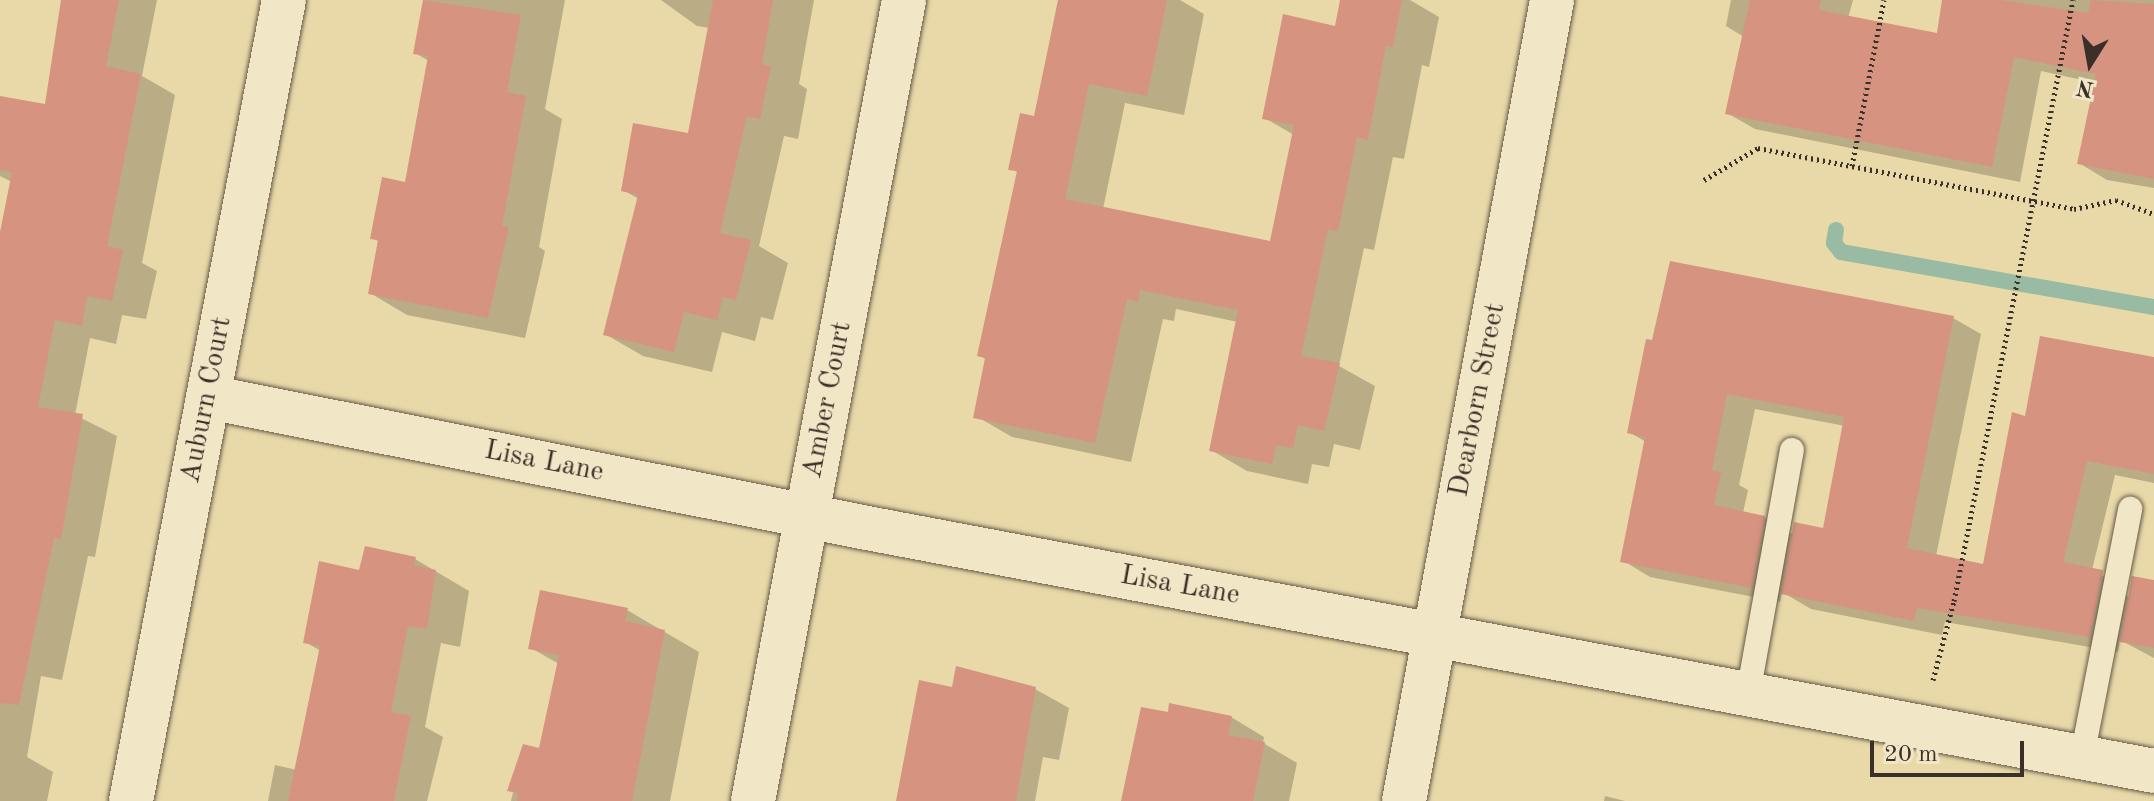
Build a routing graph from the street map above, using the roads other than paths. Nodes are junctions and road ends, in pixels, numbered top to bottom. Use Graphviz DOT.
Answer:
graph roads {
  1 [pos="284,0"];
  2 [pos="904,0"];
  3 [pos="1552,0"];
  4 [pos="208,397"];
  5 [pos="1792,450"];
  6 [pos="2130,509"];
  7 [pos="806,514"];
  8 [pos="1434,633"];
  9 [pos="1748,694"];
  10 [pos="2082,757"];
  11 [pos="2154,771"];
  12 [pos="131,801"];
  13 [pos="753,801"];
  14 [pos="1404,801"];
  1 -- 4 [label="street, Auburn Court"];
  2 -- 7 [label="street, Amber Court"];
  3 -- 8 [label="street, Dearborn Street"];
  4 -- 7 [label="street, Lisa Lane"];
  4 -- 12 [label="street, Auburn Court"];
  5 -- 9 [label="lane"];
  6 -- 10 [label="lane"];
  7 -- 8 [label="street, Lisa Lane"];
  7 -- 13 [label="street, Amber Court"];
  8 -- 9 [label="street, Lisa Lane"];
  8 -- 14 [label="street, Dearborn Street"];
  9 -- 10 [label="street, Lisa Lane"];
  10 -- 11 [label="street, Lisa Lane"];
}
